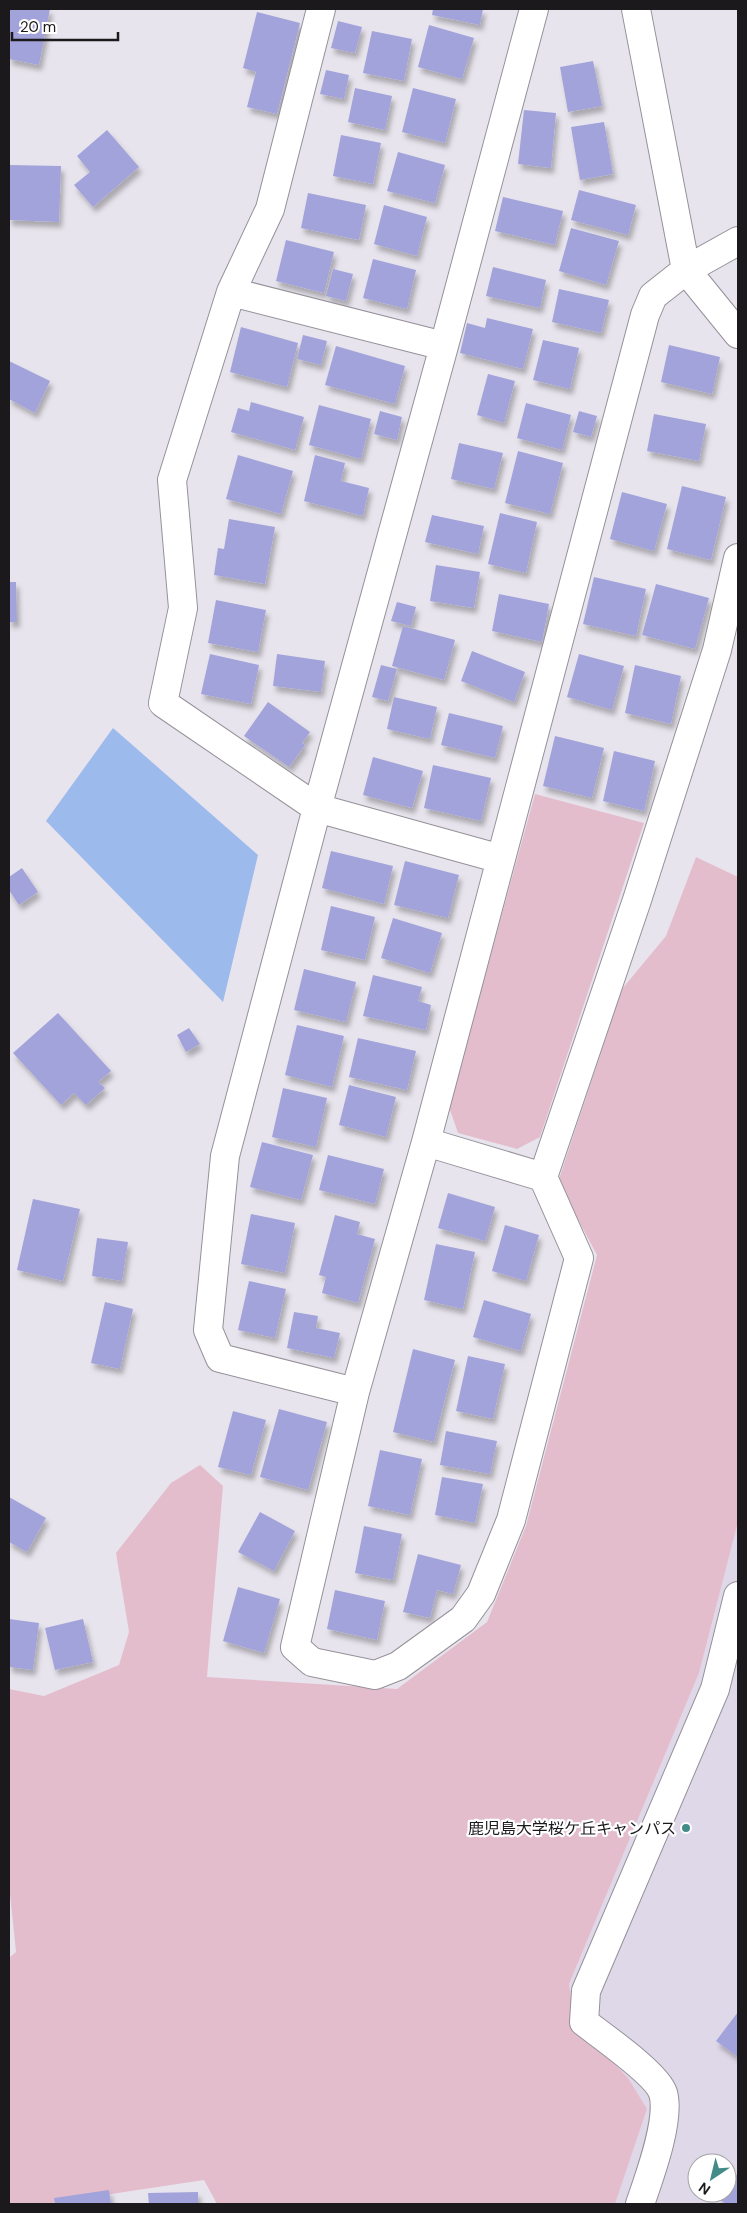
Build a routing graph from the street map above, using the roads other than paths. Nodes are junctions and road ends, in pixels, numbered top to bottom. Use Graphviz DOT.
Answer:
graph roads {
  1 [pos="321,9"];
  2 [pos="534,9"];
  3 [pos="636,9"];
  4 [pos="738,241"];
  5 [pos="686,270"];
  6 [pos="231,292"];
  7 [pos="738,334"];
  8 [pos="444,346"];
  9 [pos="738,558"];
  10 [pos="728,653"];
  11 [pos="316,808"];
  12 [pos="501,859"];
  13 [pos="426,1142"];
  14 [pos="544,1177"];
  15 [pos="355,1392"];
  16 [pos="738,1596"];
  17 [pos="640,2204"];
  1 -- 6 [label="street"];
  2 -- 8 [label="street"];
  3 -- 5 [label="street"];
  4 -- 5 [label="street"];
  5 -- 7 [label="street"];
  5 -- 12 [label="street"];
  6 -- 8 [label="street"];
  6 -- 11 [label="street"];
  8 -- 11 [label="street"];
  9 -- 10 [label="street"];
  10 -- 14 [label="street"];
  11 -- 12 [label="street"];
  11 -- 15 [label="street"];
  12 -- 13 [label="street"];
  13 -- 14 [label="street"];
  13 -- 15 [label="street"];
  14 -- 15 [label="street"];
  16 -- 17 [label="street"];
}
